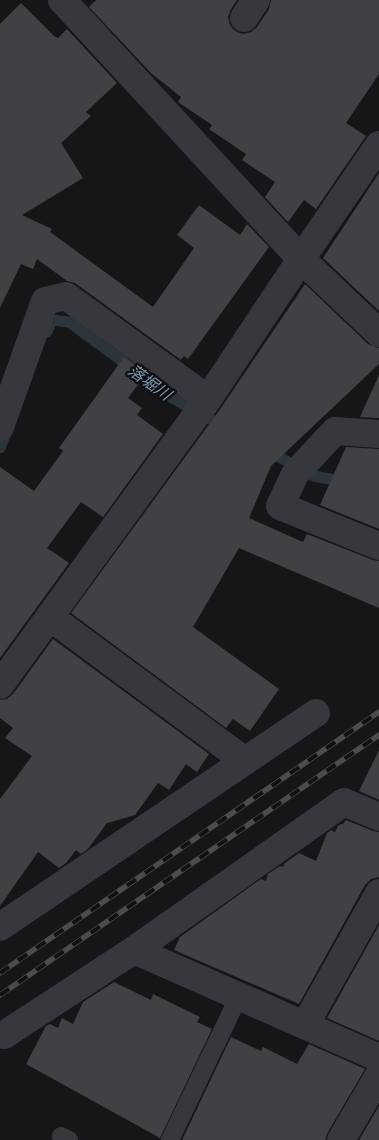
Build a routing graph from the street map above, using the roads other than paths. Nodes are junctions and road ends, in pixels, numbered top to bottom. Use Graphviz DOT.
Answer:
graph roads {
  1 [pos="62,0"];
  2 [pos="379,146"];
  3 [pos="301,259"];
  4 [pos="379,334"];
  5 [pos="201,409"];
  6 [pos="0,427"];
  7 [pos="379,434"];
  8 [pos="379,546"];
  9 [pos="50,617"];
  10 [pos="0,685"];
  11 [pos="316,712"];
  12 [pos="245,761"];
  13 [pos="379,817"];
  14 [pos="379,893"];
  15 [pos="0,927"];
  16 [pos="134,950"];
  17 [pos="239,996"];
  18 [pos="304,1025"];
  19 [pos="4,1035"];
  20 [pos="379,1058"];
  21 [pos="379,1075"];
  22 [pos="170,1140"];
  23 [pos="341,1140"];
  1 -- 3 [label="street"];
  2 -- 3 [label="street"];
  3 -- 4 [label="street"];
  3 -- 5 [label="street"];
  5 -- 6 [label="street"];
  5 -- 9 [label="street"];
  7 -- 8 [label="street"];
  9 -- 10 [label="street"];
  9 -- 12 [label="street"];
  11 -- 12 [label="street"];
  12 -- 15 [label="street"];
  13 -- 16 [label="street"];
  14 -- 18 [label="street"];
  16 -- 17 [label="street"];
  16 -- 19 [label="street"];
  17 -- 18 [label="street"];
  17 -- 22 [label="lane"];
  18 -- 20 [label="street"];
  21 -- 23 [label="street"];
}
